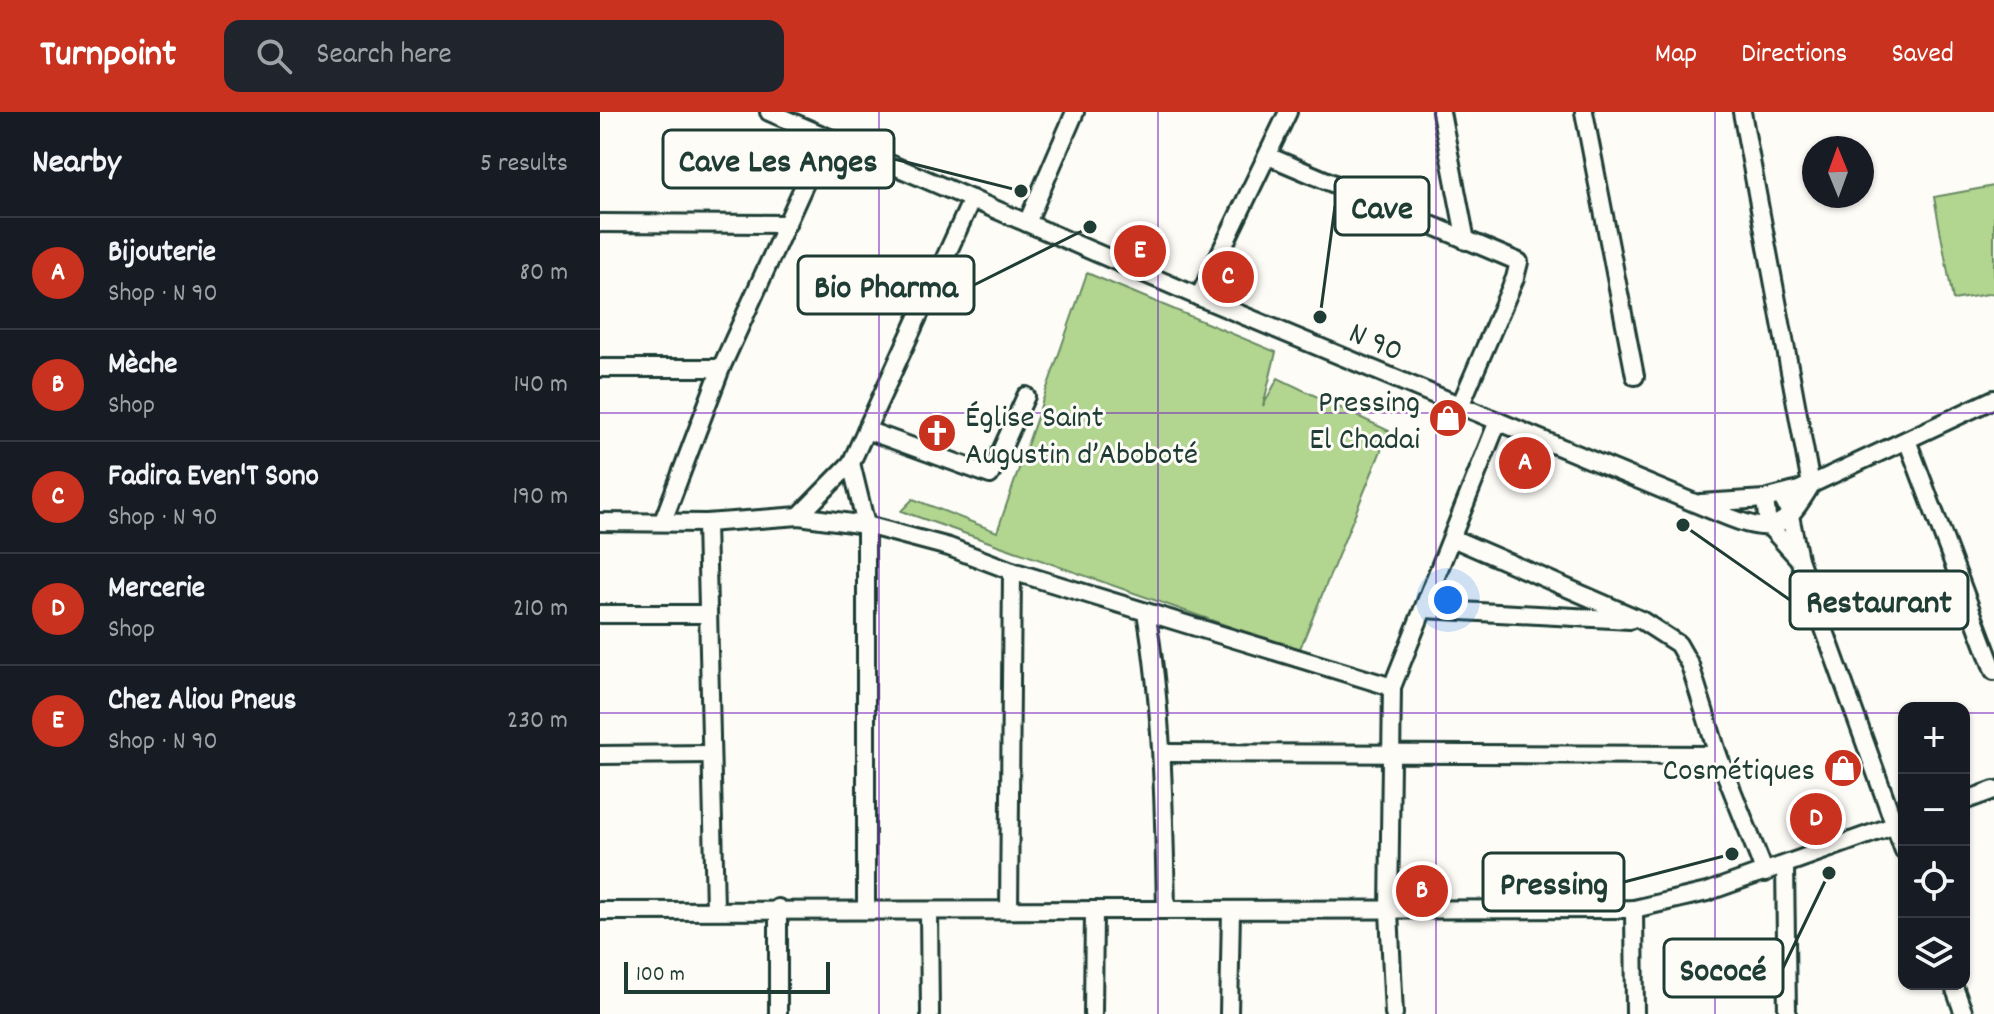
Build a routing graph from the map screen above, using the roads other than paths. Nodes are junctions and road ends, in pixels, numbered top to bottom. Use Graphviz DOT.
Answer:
graph roads {
  1 [pos="769,112"];
  2 [pos="1075,112"];
  3 [pos="1288,112"];
  4 [pos="1441,112"];
  5 [pos="1584,112"];
  6 [pos="1742,112"];
  7 [pos="826,137"];
  8 [pos="1268,156"];
  9 [pos="972,199"];
  10 [pos="600,223"];
  11 [pos="1027,223"];
  12 [pos="787,224"];
  13 [pos="1466,241"];
  14 [pos="1199,297"];
  15 [pos="600,368"];
  16 [pos="721,368"];
  17 [pos="1635,376"];
  18 [pos="1026,396"];
  19 [pos="1994,399"];
  20 [pos="1460,406"];
  21 [pos="1498,421"];
  22 [pos="866,430"];
  23 [pos="1907,440"];
  24 [pos="851,463"];
  25 [pos="1811,485"];
  26 [pos="1773,498"];
  27 [pos="1699,503"];
  28 [pos="799,516"];
  29 [pos="1790,518"];
  30 [pos="663,521"];
  31 [pos="600,522"];
  32 [pos="706,523"];
  33 [pos="866,525"];
  34 [pos="1768,525"];
  35 [pos="1452,538"];
  36 [pos="1799,559"];
  37 [pos="1012,571"];
  38 [pos="1424,609"];
  39 [pos="1146,612"];
  40 [pos="600,614"];
  41 [pos="708,614"];
  42 [pos="1641,620"];
  43 [pos="1994,671"];
  44 [pos="1392,687"];
  45 [pos="1164,753"];
  46 [pos="711,754"];
  47 [pos="600,755"];
  48 [pos="1389,755"];
  49 [pos="1718,755"];
  50 [pos="1994,790"];
  51 [pos="1970,799"];
  52 [pos="1898,821"];
  53 [pos="1898,824"];
  54 [pos="1785,866"];
  55 [pos="1765,873"];
  56 [pos="715,908"];
  57 [pos="778,908"];
  58 [pos="1634,909"];
  59 [pos="866,910"];
  60 [pos="1009,910"];
  61 [pos="1094,910"];
  62 [pos="1166,910"];
  63 [pos="600,911"];
  64 [pos="929,911"];
  65 [pos="1231,911"];
  66 [pos="1389,911"];
  67 [pos="1955,990"];
  68 [pos="778,1014"];
  69 [pos="930,1014"];
  70 [pos="1093,1014"];
  71 [pos="1229,1014"];
  72 [pos="1394,1014"];
  73 [pos="1635,1014"];
  74 [pos="1787,1014"];
  75 [pos="1964,1014"];
  1 -- 7 [label="street, N 90"];
  2 -- 11 [label="street"];
  3 -- 8 [label="street"];
  4 -- 13 [label="street"];
  5 -- 17 [label="street"];
  6 -- 25 [label="street"];
  7 -- 9 [label="street, N 90"];
  7 -- 12 [label="street"];
  8 -- 13 [label="street"];
  8 -- 14 [label="street"];
  9 -- 11 [label="street, N 90"];
  9 -- 22 [label="street"];
  10 -- 12 [label="street"];
  11 -- 14 [label="street, N 90"];
  12 -- 16 [label="street"];
  13 -- 20 [label="street"];
  14 -- 20 [label="street, N 90"];
  15 -- 16 [label="street"];
  16 -- 30 [label="street"];
  18 -- 22 [label="street"];
  19 -- 23 [label="street, N 90"];
  20 -- 21 [label="street, N 90"];
  21 -- 27 [label="street, N 90"];
  21 -- 35 [label="street"];
  22 -- 24 [label="street"];
  23 -- 25 [label="street, N 90"];
  23 -- 43 [label="street"];
  24 -- 28 [label="street"];
  24 -- 33 [label="street"];
  25 -- 26 [label="street, N 90"];
  25 -- 29 [label="street"];
  26 -- 27 [label="street, N 90"];
  26 -- 29 [label="street"];
  26 -- 34 [label="street"];
  27 -- 34 [label="street, N 90"];
  28 -- 32 [label="street"];
  28 -- 33 [label="street"];
  29 -- 34 [label="street, N 90"];
  29 -- 36 [label="street"];
  30 -- 31 [label="street"];
  30 -- 32 [label="street"];
  32 -- 41 [label="street"];
  33 -- 37 [label="street"];
  33 -- 59 [label="street"];
  34 -- 36 [label="street"];
  35 -- 38 [label="street"];
  35 -- 42 [label="street"];
  36 -- 52 [label="street"];
  37 -- 39 [label="street"];
  37 -- 60 [label="street"];
  38 -- 42 [label="street"];
  38 -- 44 [label="street"];
  39 -- 44 [label="street"];
  39 -- 45 [label="street"];
  40 -- 41 [label="street"];
  41 -- 46 [label="street"];
  42 -- 49 [label="street"];
  44 -- 48 [label="street"];
  45 -- 48 [label="street"];
  45 -- 62 [label="street"];
  46 -- 47 [label="street"];
  46 -- 56 [label="street"];
  48 -- 49 [label="street"];
  48 -- 66 [label="street"];
  49 -- 55 [label="street"];
  50 -- 51 [label="street"];
  53 -- 54 [label="street"];
  54 -- 55 [label="street"];
  54 -- 74 [label="street"];
  55 -- 58 [label="street"];
  56 -- 57 [label="street"];
  56 -- 63 [label="street"];
  57 -- 59 [label="street"];
  57 -- 68 [label="street"];
  58 -- 66 [label="street"];
  58 -- 73 [label="street"];
  59 -- 64 [label="street"];
  60 -- 61 [label="street"];
  60 -- 64 [label="street"];
  61 -- 62 [label="street"];
  61 -- 70 [label="street"];
  62 -- 65 [label="street"];
  64 -- 69 [label="street"];
  65 -- 66 [label="street"];
  65 -- 71 [label="street"];
  66 -- 72 [label="street"];
  67 -- 75 [label="street"];
}
